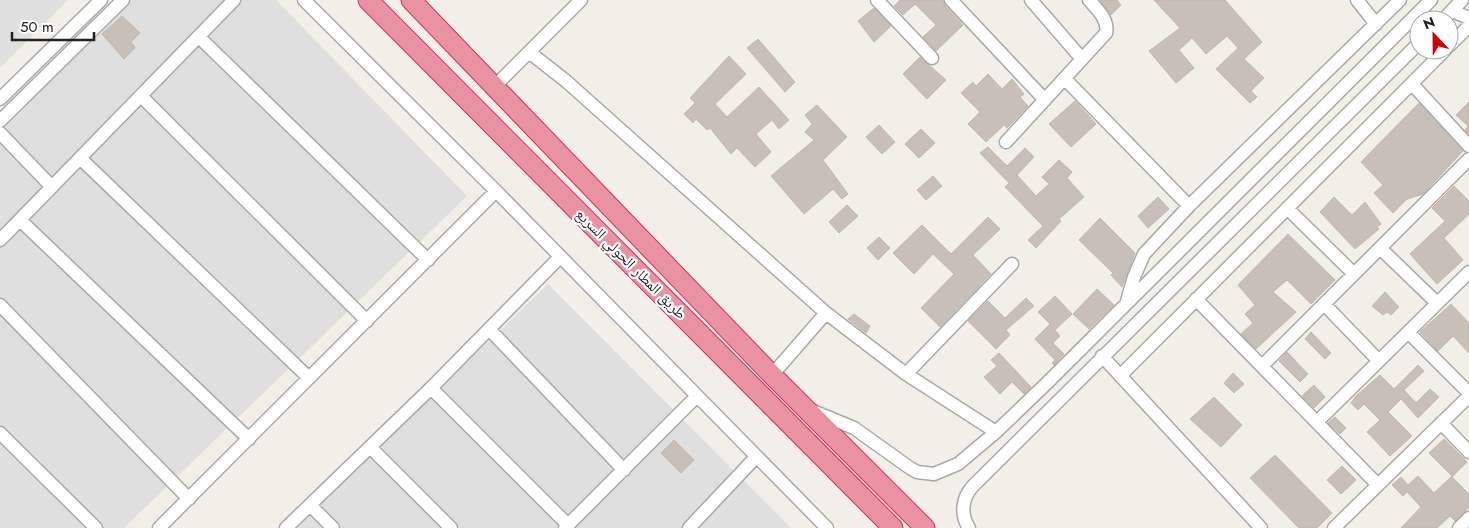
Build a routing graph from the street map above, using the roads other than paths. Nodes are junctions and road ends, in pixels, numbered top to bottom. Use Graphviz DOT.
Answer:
graph roads {
  1 [pos="101,0"];
  2 [pos="123,0"];
  3 [pos="234,0"];
  4 [pos="304,0"];
  5 [pos="368,0"];
  6 [pos="411,0"];
  7 [pos="581,0"];
  8 [pos="877,0"];
  9 [pos="951,0"];
  10 [pos="1031,0"];
  11 [pos="1089,0"];
  12 [pos="1357,0"];
  13 [pos="1400,0"];
  14 [pos="1431,0"];
  15 [pos="1462,0"];
  16 [pos="1453,10"];
  17 [pos="434,24"];
  18 [pos="1376,24"];
  19 [pos="1469,26"];
  20 [pos="1459,36"];
  21 [pos="199,37"];
  22 [pos="412,45"];
  23 [pos="529,52"];
  24 [pos="1409,53"];
  25 [pos="932,58"];
  26 [pos="1082,59"];
  27 [pos="1435,60"];
  28 [pos="474,64"];
  29 [pos="1065,79"];
  30 [pos="1412,84"];
  31 [pos="453,85"];
  32 [pos="495,86"];
  33 [pos="141,96"];
  34 [pos="0,99"];
  35 [pos="1045,100"];
  36 [pos="0,121"];
  37 [pos="0,134"];
  38 [pos="1006,142"];
  39 [pos="1469,146"];
  40 [pos="80,158"];
  41 [pos="1469,159"];
  42 [pos="52,187"];
  43 [pos="496,191"];
  44 [pos="1235,193"];
  45 [pos="1189,206"];
  46 [pos="1252,208"];
  47 [pos="1287,208"];
  48 [pos="20,220"];
  49 [pos="1203,226"];
  50 [pos="1221,239"];
  51 [pos="0,240"];
  52 [pos="1380,248"];
  53 [pos="560,257"];
  54 [pos="428,260"];
  55 [pos="1012,264"];
  56 [pos="1469,272"];
  57 [pos="1354,274"];
  58 [pos="1196,299"];
  59 [pos="1127,301"];
  60 [pos="1437,303"];
  61 [pos="1324,304"];
  62 [pos="0,305"];
  63 [pos="826,313"];
  64 [pos="367,320"];
  65 [pos="489,329"];
  66 [pos="1408,332"];
  67 [pos="1102,356"];
  68 [pos="1379,360"];
  69 [pos="1262,366"];
  70 [pos="906,374"];
  71 [pos="772,375"];
  72 [pos="1120,376"];
  73 [pos="309,378"];
  74 [pos="431,388"];
  75 [pos="1469,394"];
  76 [pos="697,396"];
  77 [pos="800,401"];
  78 [pos="1317,422"];
  79 [pos="1441,423"];
  80 [pos="996,432"];
  81 [pos="0,433"];
  82 [pos="249,439"];
  83 [pos="370,447"];
  84 [pos="1469,452"];
  85 [pos="756,456"];
  86 [pos="624,470"];
  87 [pos="1378,485"];
  88 [pos="189,499"];
  89 [pos="310,505"];
  90 [pos="1469,518"];
  91 [pos="567,526"];
  92 [pos="96,528"];
  93 [pos="159,528"];
  94 [pos="286,528"];
  95 [pos="332,528"];
  96 [pos="451,528"];
  97 [pos="690,528"];
  98 [pos="827,528"];
  99 [pos="893,528"];
  100 [pos="925,528"];
  101 [pos="969,528"];
  102 [pos="1262,528"];
  103 [pos="1334,528"];
  104 [pos="1459,528"];
  1 -- 34 [label="street"];
  2 -- 36 [label="street"];
  3 -- 21 [label="street"];
  4 -- 43 [label="street"];
  5 -- 22 [label="highway, طريق المطار الحولي السريع"];
  6 -- 17 [label="highway, طريق المطار الحولي السريع"];
  7 -- 23 [label="street"];
  8 -- 25 [label="street"];
  9 -- 35 [label="street"];
  10 -- 26 [label="street"];
  11 -- 26 [label="street"];
  12 -- 18 [label="street"];
  13 -- 18 [label="street"];
  14 -- 44 [label="street"];
  15 -- 16 [label="street"];
  17 -- 22 [label="highway"];
  17 -- 28 [label="highway, طريق المطار الحولي السريع"];
  18 -- 45 [label="street"];
  19 -- 20 [label="street"];
  21 -- 33 [label="street"];
  21 -- 54 [label="street"];
  22 -- 31 [label="highway, طريق المطار الحولي السريع"];
  23 -- 32 [label="street"];
  23 -- 63 [label="street"];
  24 -- 46 [label="street"];
  26 -- 29 [label="street"];
  27 -- 30 [label="street"];
  28 -- 31 [label="highway"];
  28 -- 32 [label="highway, طريق المطار الحولي السريع"];
  29 -- 35 [label="street"];
  29 -- 45 [label="street"];
  30 -- 39 [label="street"];
  30 -- 47 [label="street"];
  31 -- 99 [label="highway, طريق المطار الحولي السريع"];
  32 -- 71 [label="highway, طريق المطار الحولي السريع"];
  33 -- 40 [label="street"];
  33 -- 64 [label="street"];
  35 -- 38 [label="street"];
  37 -- 42 [label="street"];
  40 -- 42 [label="street"];
  40 -- 73 [label="street"];
  41 -- 52 [label="street"];
  42 -- 48 [label="street"];
  43 -- 53 [label="street"];
  43 -- 54 [label="street"];
  44 -- 46 [label="street"];
  44 -- 49 [label="street"];
  45 -- 59 [label="street"];
  46 -- 50 [label="street"];
  47 -- 57 [label="street"];
  47 -- 58 [label="street"];
  48 -- 51 [label="street"];
  48 -- 82 [label="street"];
  49 -- 50 [label="street"];
  49 -- 59 [label="street"];
  50 -- 67 [label="street"];
  52 -- 57 [label="street"];
  52 -- 60 [label="street"];
  53 -- 65 [label="street"];
  53 -- 76 [label="street"];
  54 -- 64 [label="street"];
  55 -- 70 [label="street"];
  56 -- 60 [label="street"];
  57 -- 61 [label="street"];
  58 -- 69 [label="street"];
  58 -- 72 [label="street"];
  59 -- 80 [label="street"];
  60 -- 66 [label="street"];
  61 -- 68 [label="street"];
  61 -- 69 [label="street"];
  62 -- 88 [label="street"];
  63 -- 70 [label="street"];
  63 -- 71 [label="street"];
  64 -- 73 [label="street"];
  65 -- 74 [label="street"];
  65 -- 86 [label="street"];
  66 -- 68 [label="street"];
  66 -- 75 [label="street"];
  67 -- 72 [label="street"];
  67 -- 101 [label="street"];
  68 -- 78 [label="street"];
  69 -- 78 [label="street"];
  70 -- 80 [label="street"];
  71 -- 77 [label="highway, طريق المطار الحولي السريع"];
  72 -- 102 [label="street"];
  73 -- 82 [label="street"];
  74 -- 83 [label="street"];
  74 -- 91 [label="street"];
  75 -- 79 [label="street"];
  76 -- 85 [label="street"];
  76 -- 86 [label="street"];
  77 -- 80 [label="street"];
  77 -- 100 [label="highway, طريق المطار الحولي السريع"];
  78 -- 87 [label="street"];
  79 -- 84 [label="street"];
  79 -- 87 [label="street"];
  81 -- 92 [label="street"];
  82 -- 88 [label="street"];
  83 -- 89 [label="street"];
  83 -- 96 [label="street"];
  85 -- 97 [label="street"];
  85 -- 98 [label="street"];
  86 -- 91 [label="street"];
  87 -- 103 [label="street"];
  88 -- 93 [label="street"];
  89 -- 94 [label="street"];
  89 -- 95 [label="street"];
  90 -- 104 [label="street"];
}
